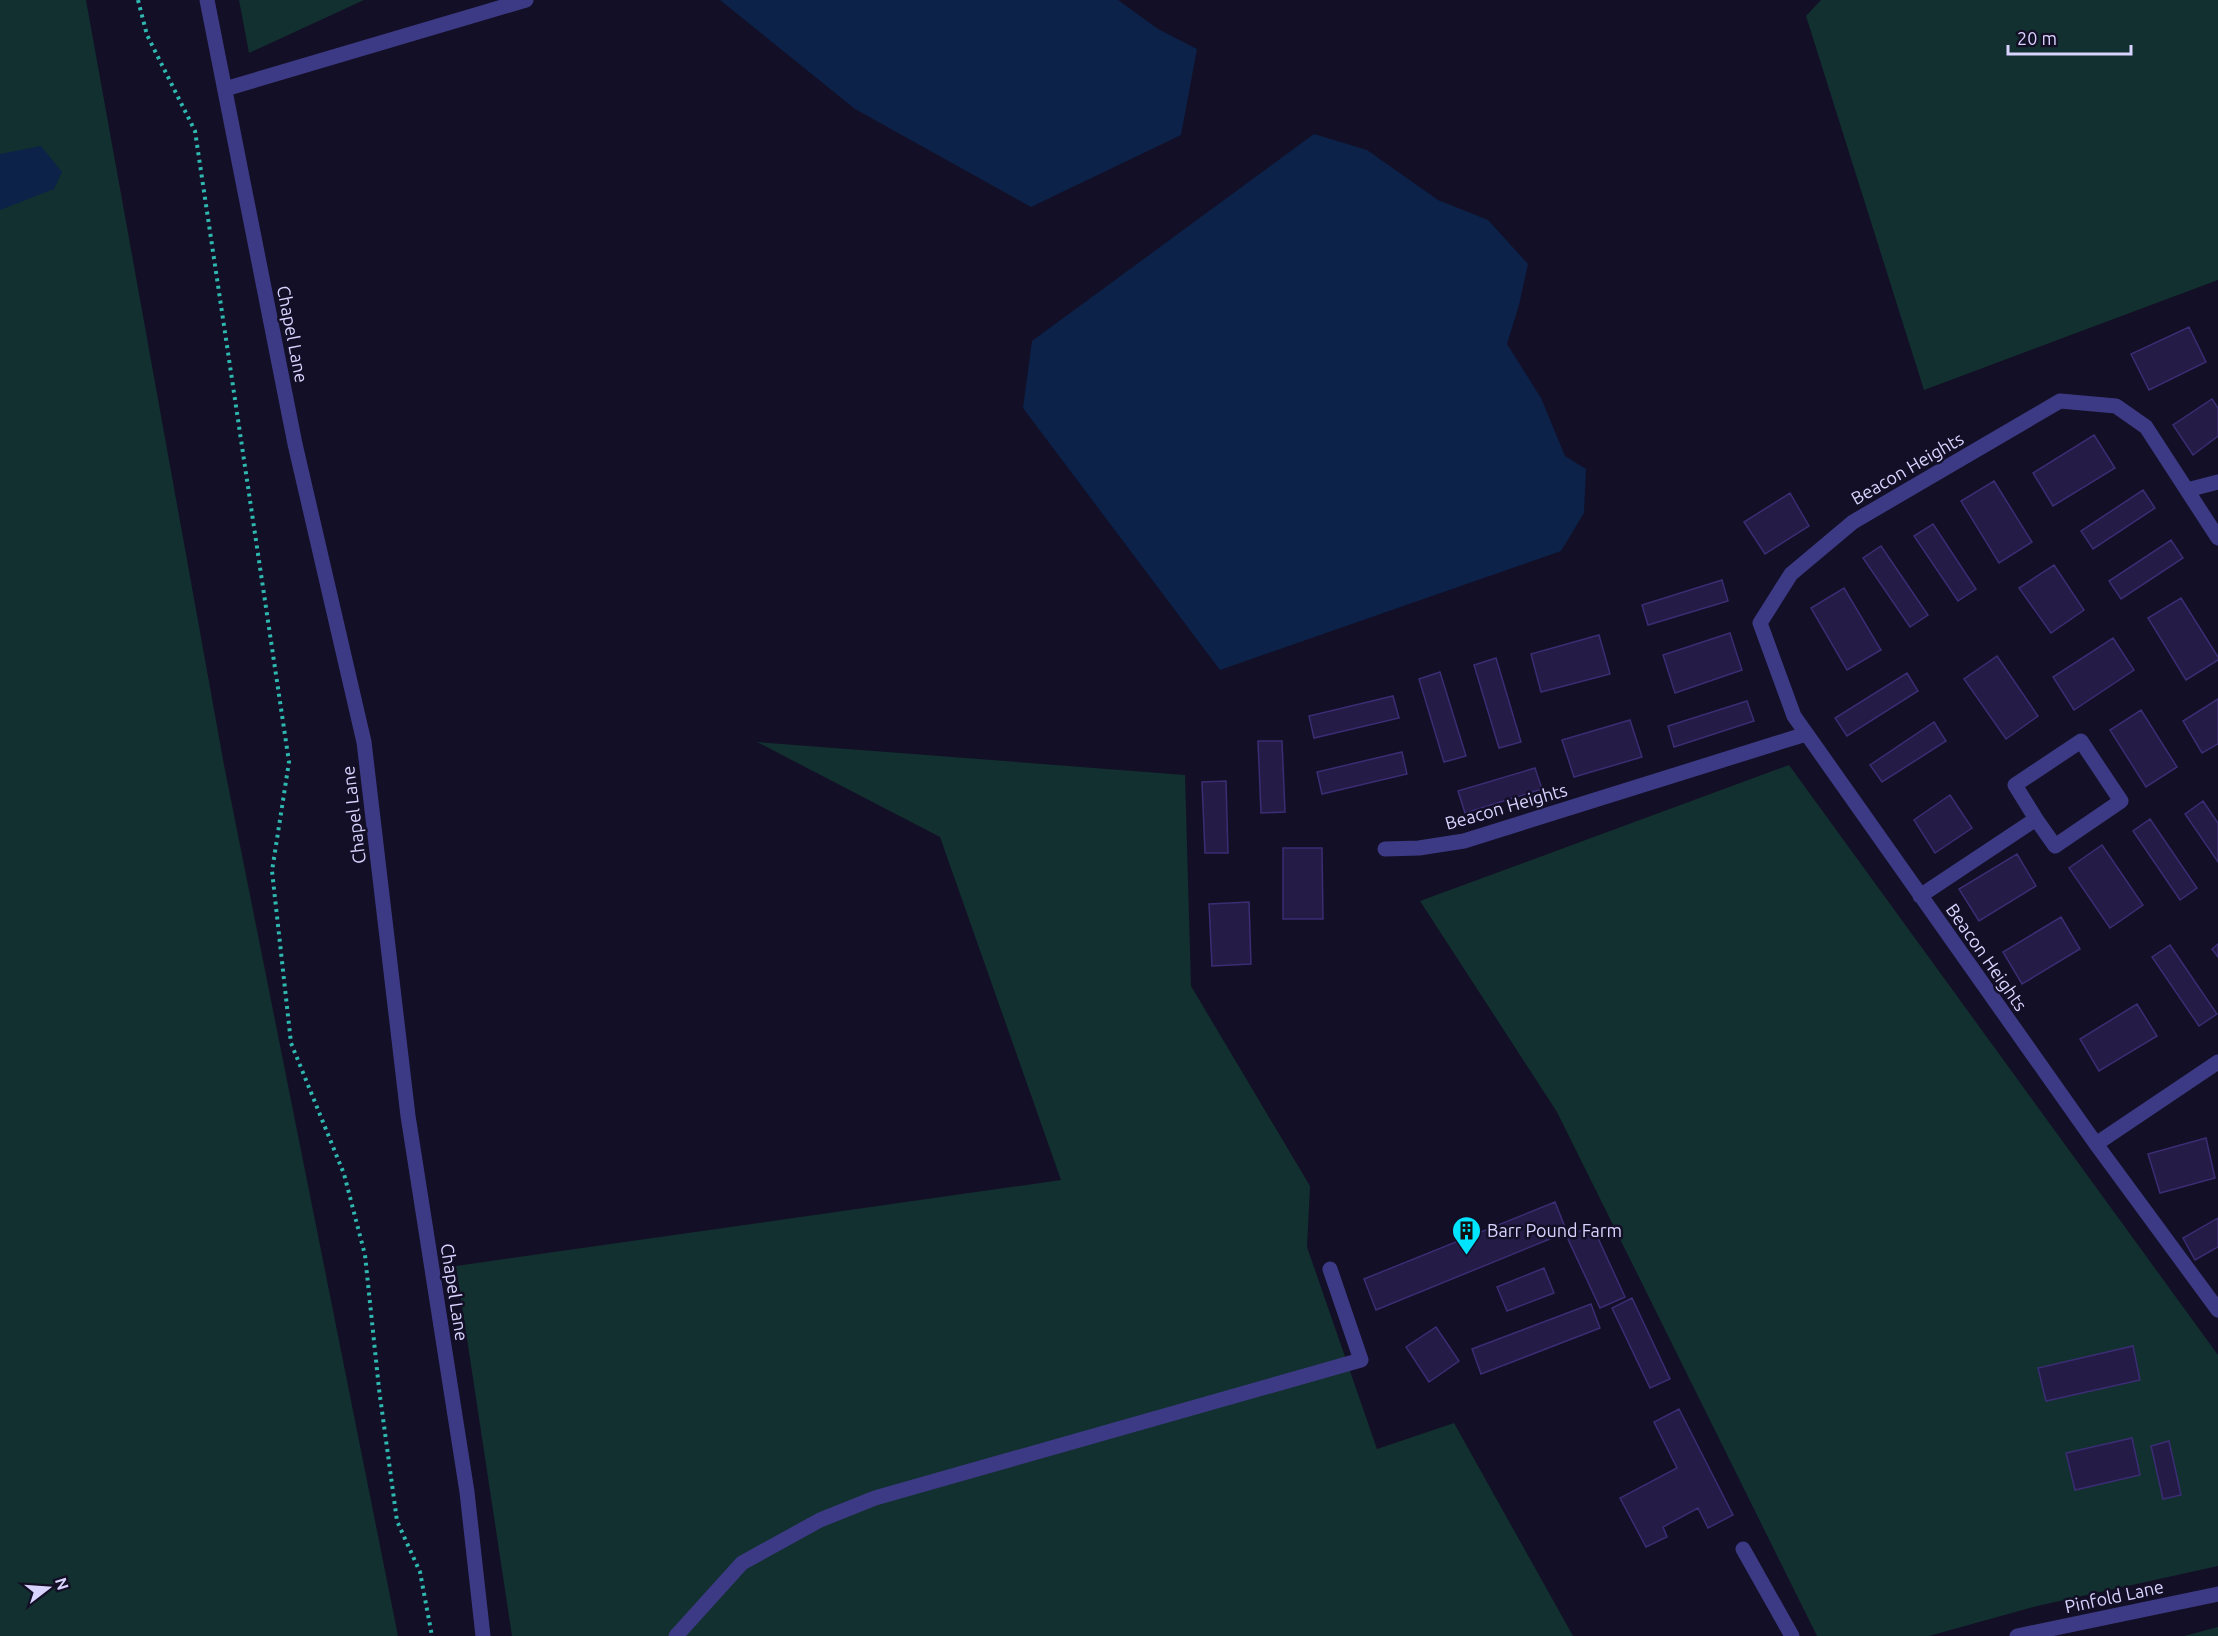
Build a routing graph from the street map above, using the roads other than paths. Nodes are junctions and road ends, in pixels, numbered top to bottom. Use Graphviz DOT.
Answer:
graph roads {
  1 [pos="207,0"];
  2 [pos="526,0"];
  3 [pos="225,89"];
  4 [pos="2218,482"];
  5 [pos="2187,489"];
  6 [pos="2218,538"];
  7 [pos="1806,734"];
  8 [pos="2036,819"];
  9 [pos="1385,849"];
  10 [pos="1920,896"];
  11 [pos="2218,1062"];
  12 [pos="2096,1144"];
  13 [pos="1330,1269"];
  14 [pos="2218,1310"];
  15 [pos="1743,1549"];
  16 [pos="2218,1594"];
  17 [pos="483,1636"];
  18 [pos="676,1636"];
  19 [pos="1792,1636"];
  20 [pos="2017,1636"];
  1 -- 3 [label="street, Chapel Lane"];
  2 -- 3 [label="street"];
  3 -- 17 [label="street, Chapel Lane"];
  4 -- 5 [label="street"];
  5 -- 6 [label="street, Beacon Heights"];
  5 -- 7 [label="street, Beacon Heights"];
  7 -- 9 [label="street, Beacon Heights"];
  7 -- 10 [label="street, Beacon Heights"];
  8 -- 8 [label="street"];
  8 -- 10 [label="street"];
  10 -- 12 [label="street, Beacon Heights"];
  11 -- 12 [label="street"];
  12 -- 14 [label="street, Beacon Heights"];
  13 -- 18 [label="street"];
  15 -- 19 [label="street"];
  16 -- 20 [label="street, Pinfold Lane"];
}
